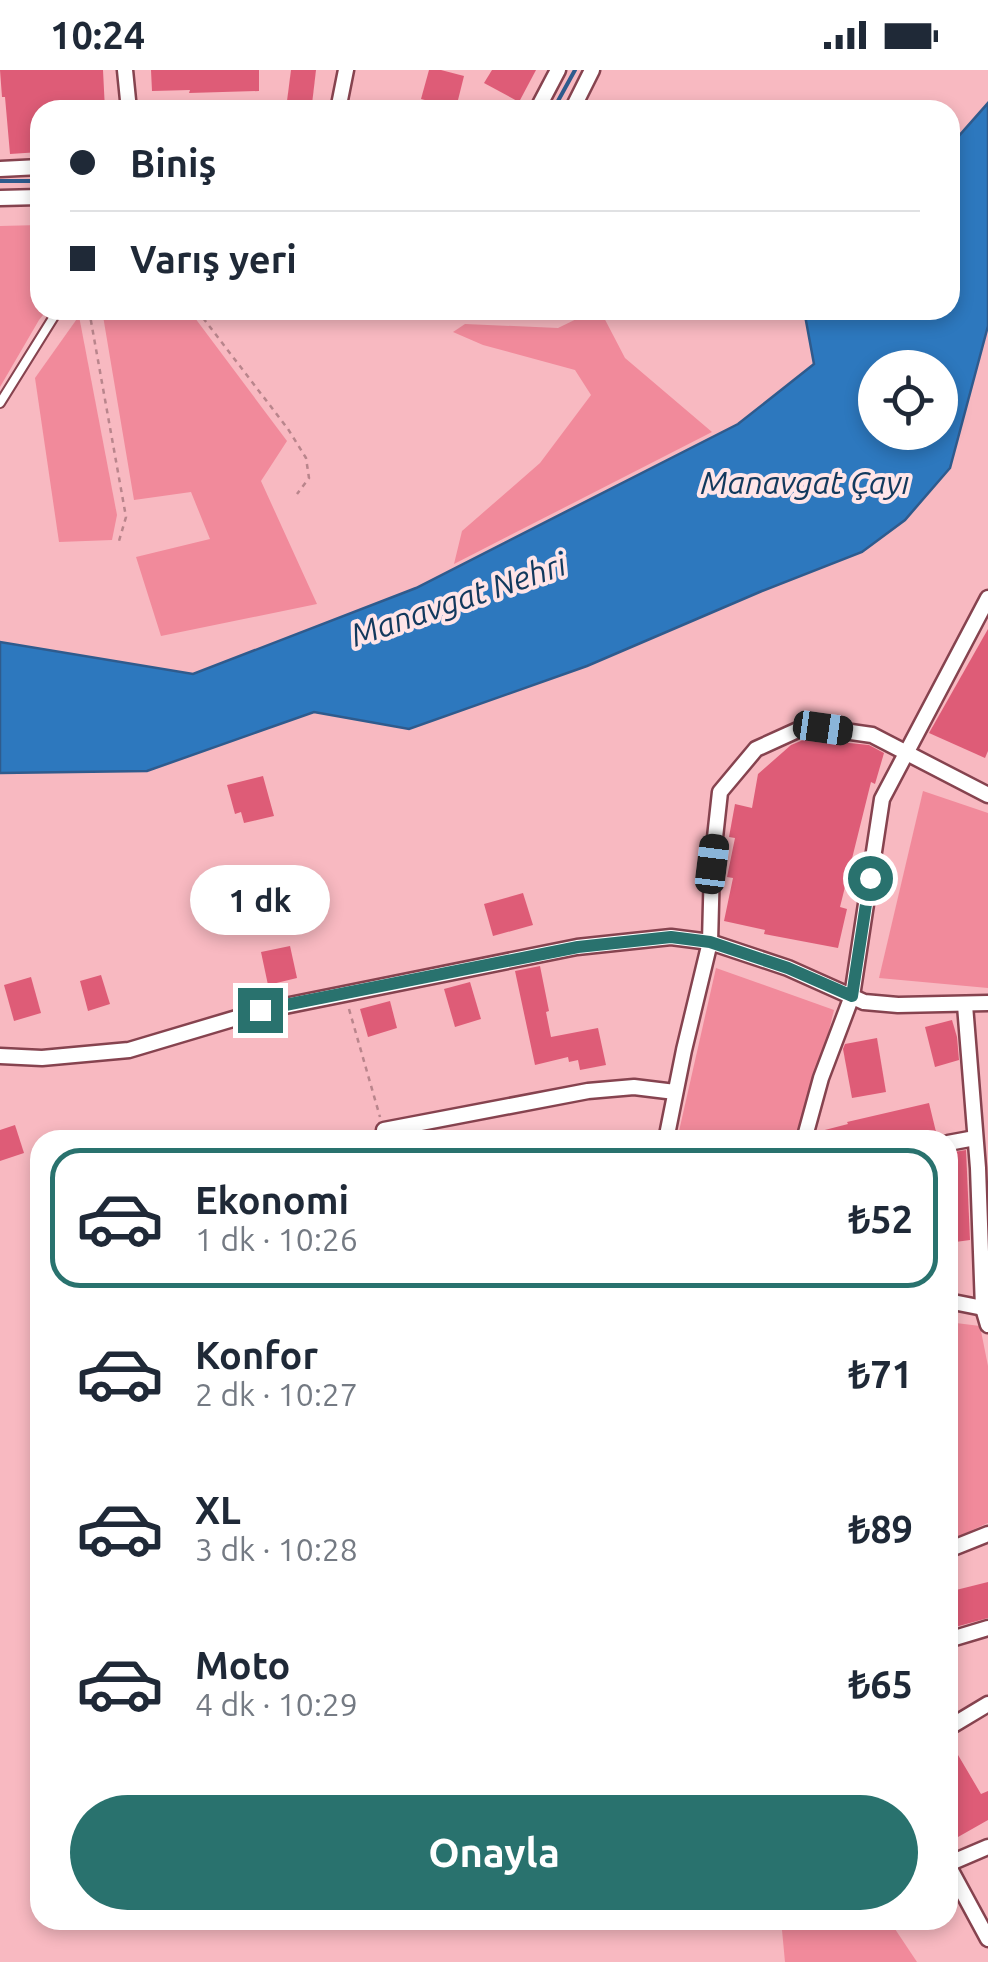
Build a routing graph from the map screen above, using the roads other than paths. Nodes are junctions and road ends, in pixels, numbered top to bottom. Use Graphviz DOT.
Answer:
graph roads {
  1 [pos="124,70"];
  2 [pos="346,70"];
  3 [pos="558,70"];
  4 [pos="592,70"];
  5 [pos="127,100"];
  6 [pos="340,100"];
  7 [pos="542,100"];
  8 [pos="577,100"];
  9 [pos="30,168"];
  10 [pos="0,169"];
  11 [pos="30,196"];
  12 [pos="0,198"];
  13 [pos="52,320"];
  14 [pos="0,403"];
  15 [pos="988,598"];
  16 [pos="905,752"];
  17 [pos="988,795"];
  18 [pos="710,942"];
  19 [pos="852,996"];
  20 [pos="988,1003"];
  21 [pos="965,1005"];
  22 [pos="0,1056"];
  23 [pos="676,1092"];
  24 [pos="384,1130"];
  25 [pos="668,1130"];
  26 [pos="807,1130"];
  27 [pos="975,1138"];
  28 [pos="958,1141"];
  29 [pos="983,1200"];
  30 [pos="958,1303"];
  31 [pos="983,1308"];
  32 [pos="988,1325"];
  33 [pos="988,1534"];
  34 [pos="958,1546"];
  35 [pos="988,1628"];
  36 [pos="958,1637"];
  37 [pos="988,1704"];
  38 [pos="958,1722"];
  39 [pos="988,1847"];
  40 [pos="958,1860"];
  41 [pos="958,1884"];
  42 [pos="988,1940"];
  1 -- 5 [label="street"];
  2 -- 6 [label="street"];
  3 -- 7 [label="street"];
  4 -- 8 [label="street"];
  9 -- 10 [label="street"];
  11 -- 12 [label="street"];
  13 -- 14 [label="lane"];
  15 -- 16 [label="street"];
  16 -- 17 [label="street"];
  16 -- 18 [label="street"];
  16 -- 19 [label="street"];
  18 -- 19 [label="street"];
  18 -- 22 [label="street"];
  18 -- 23 [label="street"];
  19 -- 21 [label="street"];
  19 -- 26 [label="street"];
  20 -- 21 [label="street"];
  21 -- 27 [label="street"];
  23 -- 24 [label="street"];
  23 -- 25 [label="street"];
  27 -- 28 [label="street"];
  27 -- 29 [label="street"];
  29 -- 31 [label="street"];
  30 -- 31 [label="street"];
  31 -- 32 [label="street"];
  33 -- 34 [label="street"];
  35 -- 36 [label="street"];
  37 -- 38 [label="street"];
  39 -- 40 [label="street"];
  41 -- 42 [label="street"];
}
